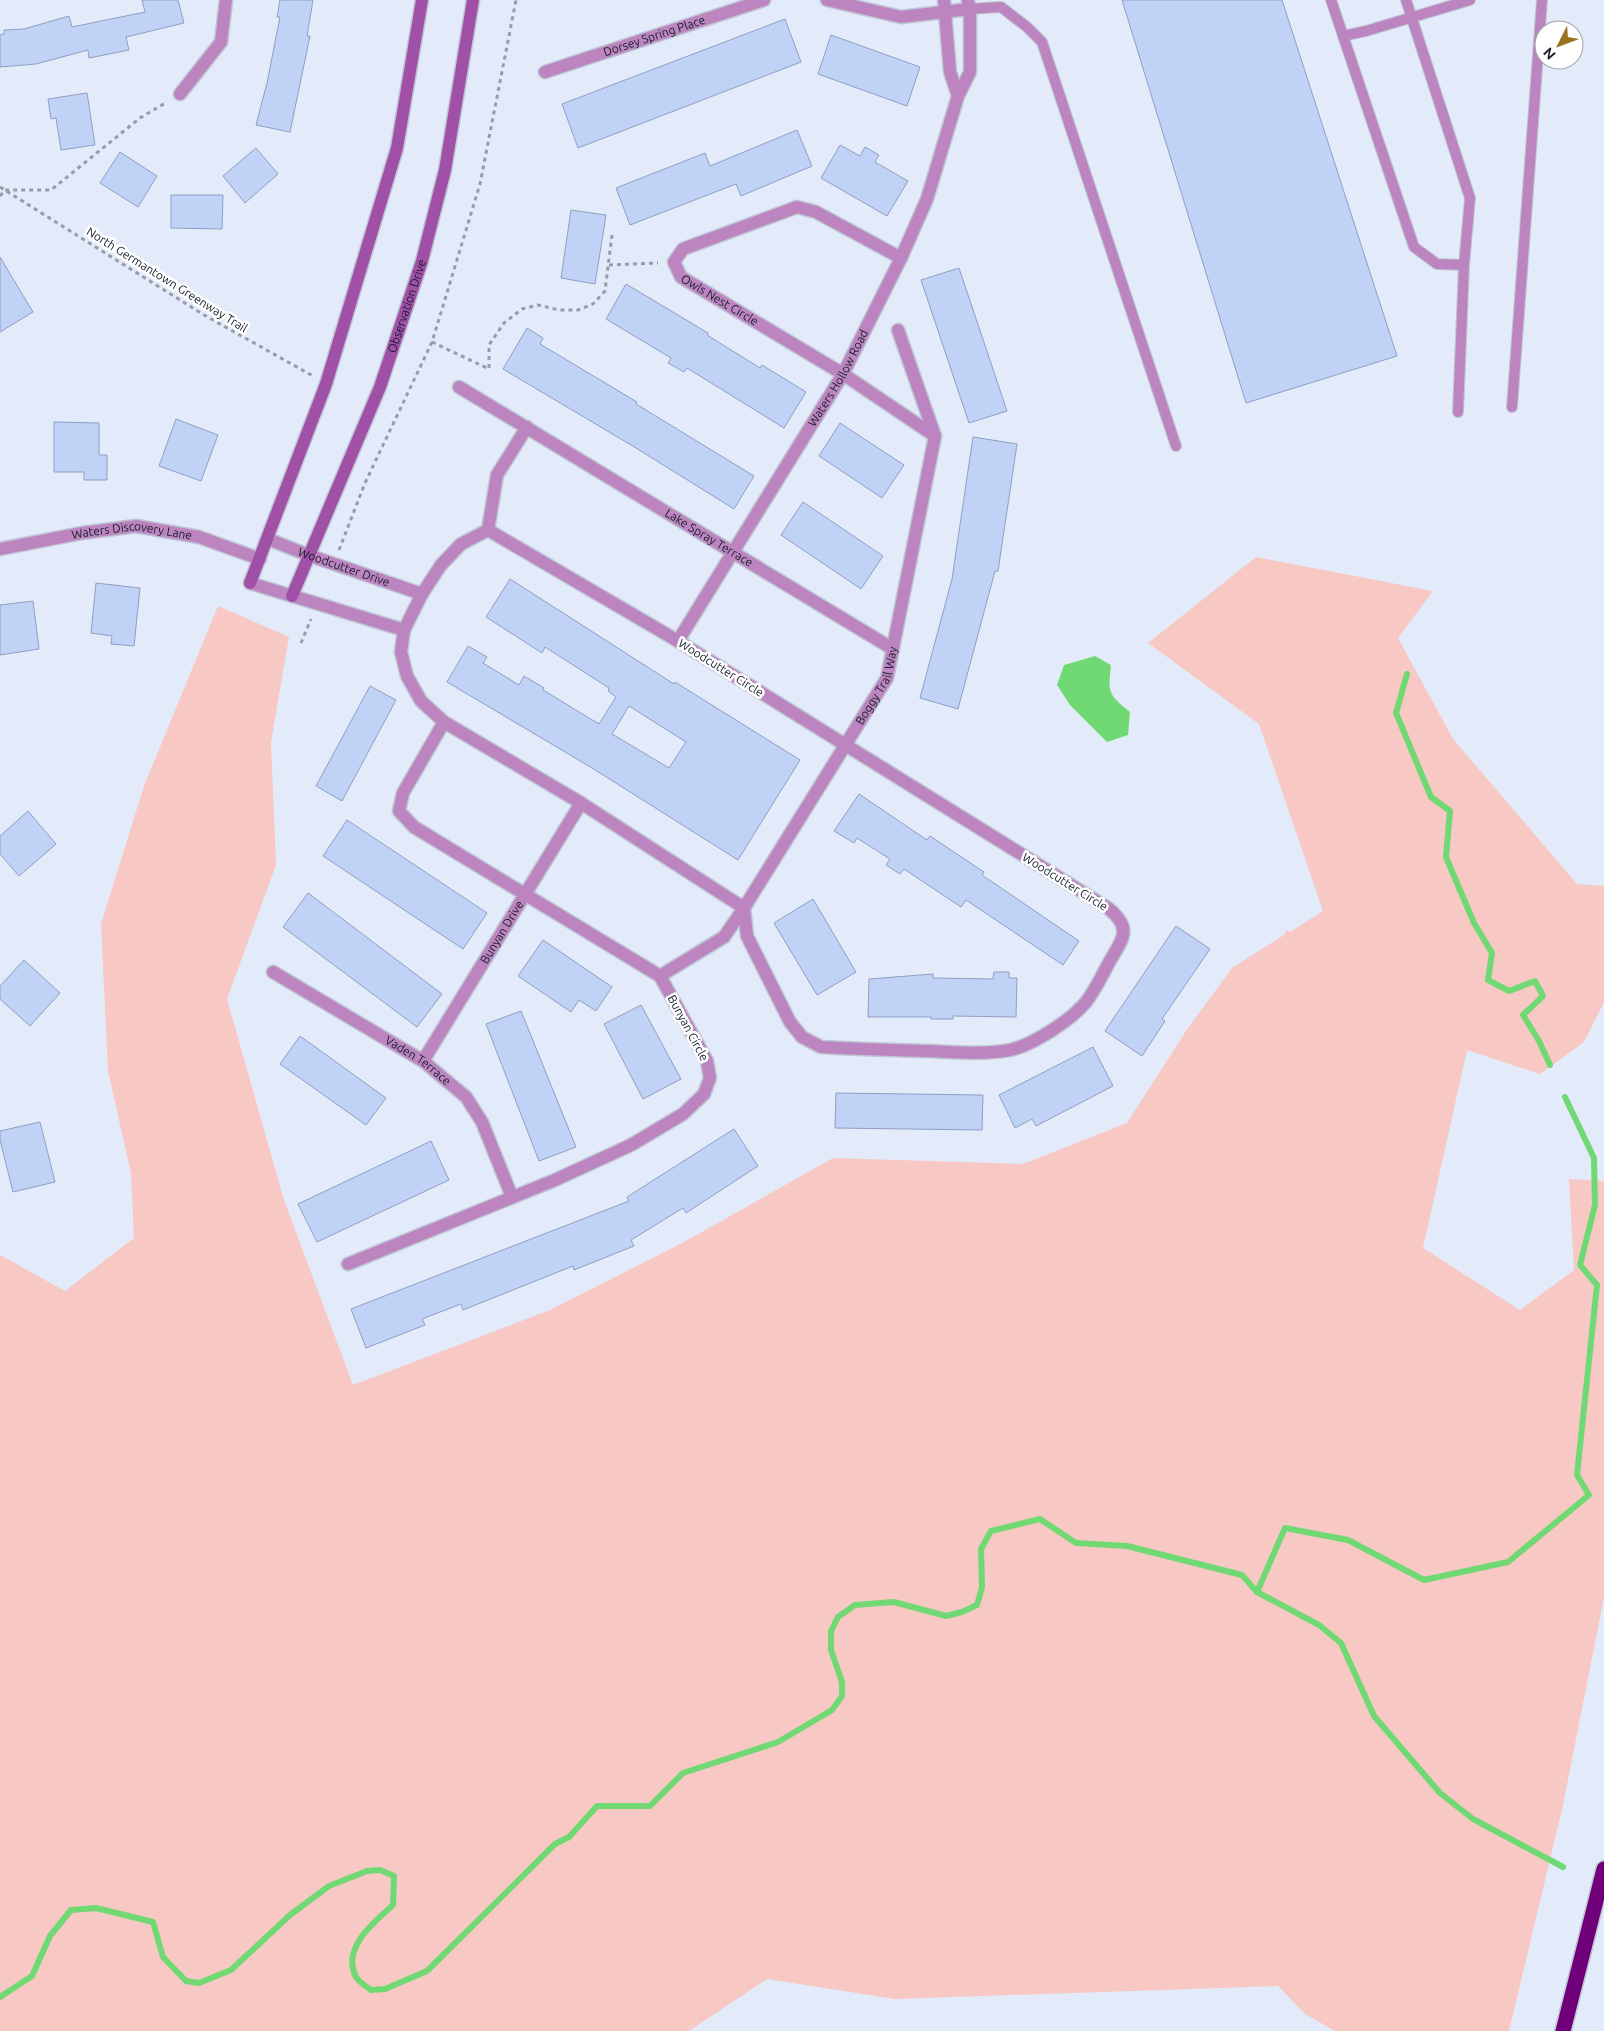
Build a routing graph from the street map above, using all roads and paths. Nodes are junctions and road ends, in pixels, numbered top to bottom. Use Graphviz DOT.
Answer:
graph roads {
  1 [pos="226,0"];
  2 [pos="422,0"];
  3 [pos="473,0"];
  4 [pos="516,0"];
  5 [pos="764,0"];
  6 [pos="827,0"];
  7 [pos="1331,0"];
  8 [pos="1406,0"];
  9 [pos="1542,0"];
  10 [pos="1464,1"];
  11 [pos="969,5"];
  12 [pos="945,6"];
  13 [pos="1412,17"];
  14 [pos="1343,36"];
  15 [pos="544,72"];
  16 [pos="180,94"];
  17 [pos="958,96"];
  18 [pos="0,187"];
  19 [pos="5,190"];
  20 [pos="0,196"];
  21 [pos="612,235"];
  22 [pos="900,258"];
  23 [pos="674,262"];
  24 [pos="608,265"];
  25 [pos="1464,265"];
  26 [pos="898,330"];
  27 [pos="432,342"];
  28 [pos="843,374"];
  29 [pos="326,384"];
  30 [pos="459,387"];
  31 [pos="1512,407"];
  32 [pos="1458,412"];
  33 [pos="527,427"];
  34 [pos="935,436"];
  35 [pos="1176,446"];
  36 [pos="488,530"];
  37 [pos="268,539"];
  38 [pos="0,549"];
  39 [pos="734,552"];
  40 [pos="308,555"];
  41 [pos="260,559"];
  42 [pos="333,564"];
  43 [pos="422,594"];
  44 [pos="292,596"];
  45 [pos="318,604"];
  46 [pos="404,630"];
  47 [pos="678,641"];
  48 [pos="301,643"];
  49 [pos="893,649"];
  50 [pos="444,722"];
  51 [pos="846,745"];
  52 [pos="581,803"];
  53 [pos="524,894"];
  54 [pos="744,908"];
  55 [pos="273,972"];
  56 [pos="660,976"];
  57 [pos="423,1061"];
  58 [pos="512,1197"];
  59 [pos="348,1264"];
  60 [pos="1604,1868"];
  61 [pos="1563,2031"];
  1 -- 16 [label="street"];
  2 -- 29 [label="street"];
  3 -- 40 [label="street, Observation Drive"];
  4 -- 27 [label="path"];
  5 -- 15 [label="street, Dorsey Spring Place"];
  6 -- 12 [label="street"];
  7 -- 14 [label="lane"];
  8 -- 13 [label="lane"];
  9 -- 31 [label="lane"];
  10 -- 13 [label="lane"];
  11 -- 12 [label="street"];
  11 -- 17 [label="street, Waters Hollow Road"];
  11 -- 35 [label="lane"];
  12 -- 17 [label="street"];
  13 -- 14 [label="lane"];
  13 -- 25 [label="lane"];
  14 -- 25 [label="lane"];
  16 -- 19 [label="path"];
  17 -- 22 [label="street, Waters Hollow Road"];
  18 -- 19 [label="path, North Germantown Greenway Trail"];
  19 -- 20 [label="path"];
  19 -- 29 [label="path, North Germantown Greenway Trail"];
  21 -- 24 [label="path"];
  22 -- 23 [label="street, Owls Nest Circle"];
  22 -- 28 [label="street, Waters Hollow Road"];
  23 -- 24 [label="path"];
  23 -- 28 [label="street, Owls Nest Circle"];
  24 -- 27 [label="path"];
  25 -- 32 [label="lane"];
  26 -- 34 [label="street"];
  27 -- 42 [label="path"];
  28 -- 34 [label="street, Owls Nest Circle"];
  28 -- 39 [label="street, Waters Hollow Road"];
  29 -- 37 [label="street"];
  30 -- 33 [label="street, Lake Spray Terrace"];
  33 -- 36 [label="street"];
  33 -- 39 [label="street, Lake Spray Terrace"];
  34 -- 49 [label="street, Boggy Trail Way"];
  36 -- 43 [label="street"];
  36 -- 47 [label="street, Woodcutter Circle"];
  37 -- 40 [label="street, Woodcutter Drive"];
  37 -- 41 [label="street"];
  38 -- 41 [label="street, Waters Discovery Lane"];
  39 -- 47 [label="street, Waters Hollow Road"];
  39 -- 49 [label="street, Lake Spray Terrace"];
  40 -- 42 [label="street, Woodcutter Drive"];
  40 -- 44 [label="street, Observation Drive"];
  41 -- 44 [label="street"];
  42 -- 43 [label="street, Woodcutter Drive"];
  43 -- 46 [label="street"];
  44 -- 45 [label="street"];
  45 -- 46 [label="street"];
  45 -- 48 [label="path"];
  46 -- 50 [label="street"];
  47 -- 51 [label="street, Woodcutter Circle"];
  49 -- 51 [label="street, Boggy Trail Way"];
  50 -- 52 [label="street"];
  50 -- 53 [label="street, Bunyan Circle"];
  51 -- 54 [label="street, Boggy Trail Way"];
  51 -- 54 [label="street, Woodcutter Circle"];
  52 -- 53 [label="street, Bunyan Drive"];
  52 -- 54 [label="street"];
  53 -- 56 [label="street, Bunyan Circle"];
  53 -- 57 [label="street, Bunyan Drive"];
  54 -- 56 [label="street, Boggy Trail Way"];
  55 -- 57 [label="street, Vaden Terrace"];
  56 -- 58 [label="street, Bunyan Circle"];
  57 -- 58 [label="street, Vaden Terrace"];
  58 -- 59 [label="street, Bunyan Circle"];
  60 -- 61 [label="highway"];
}
